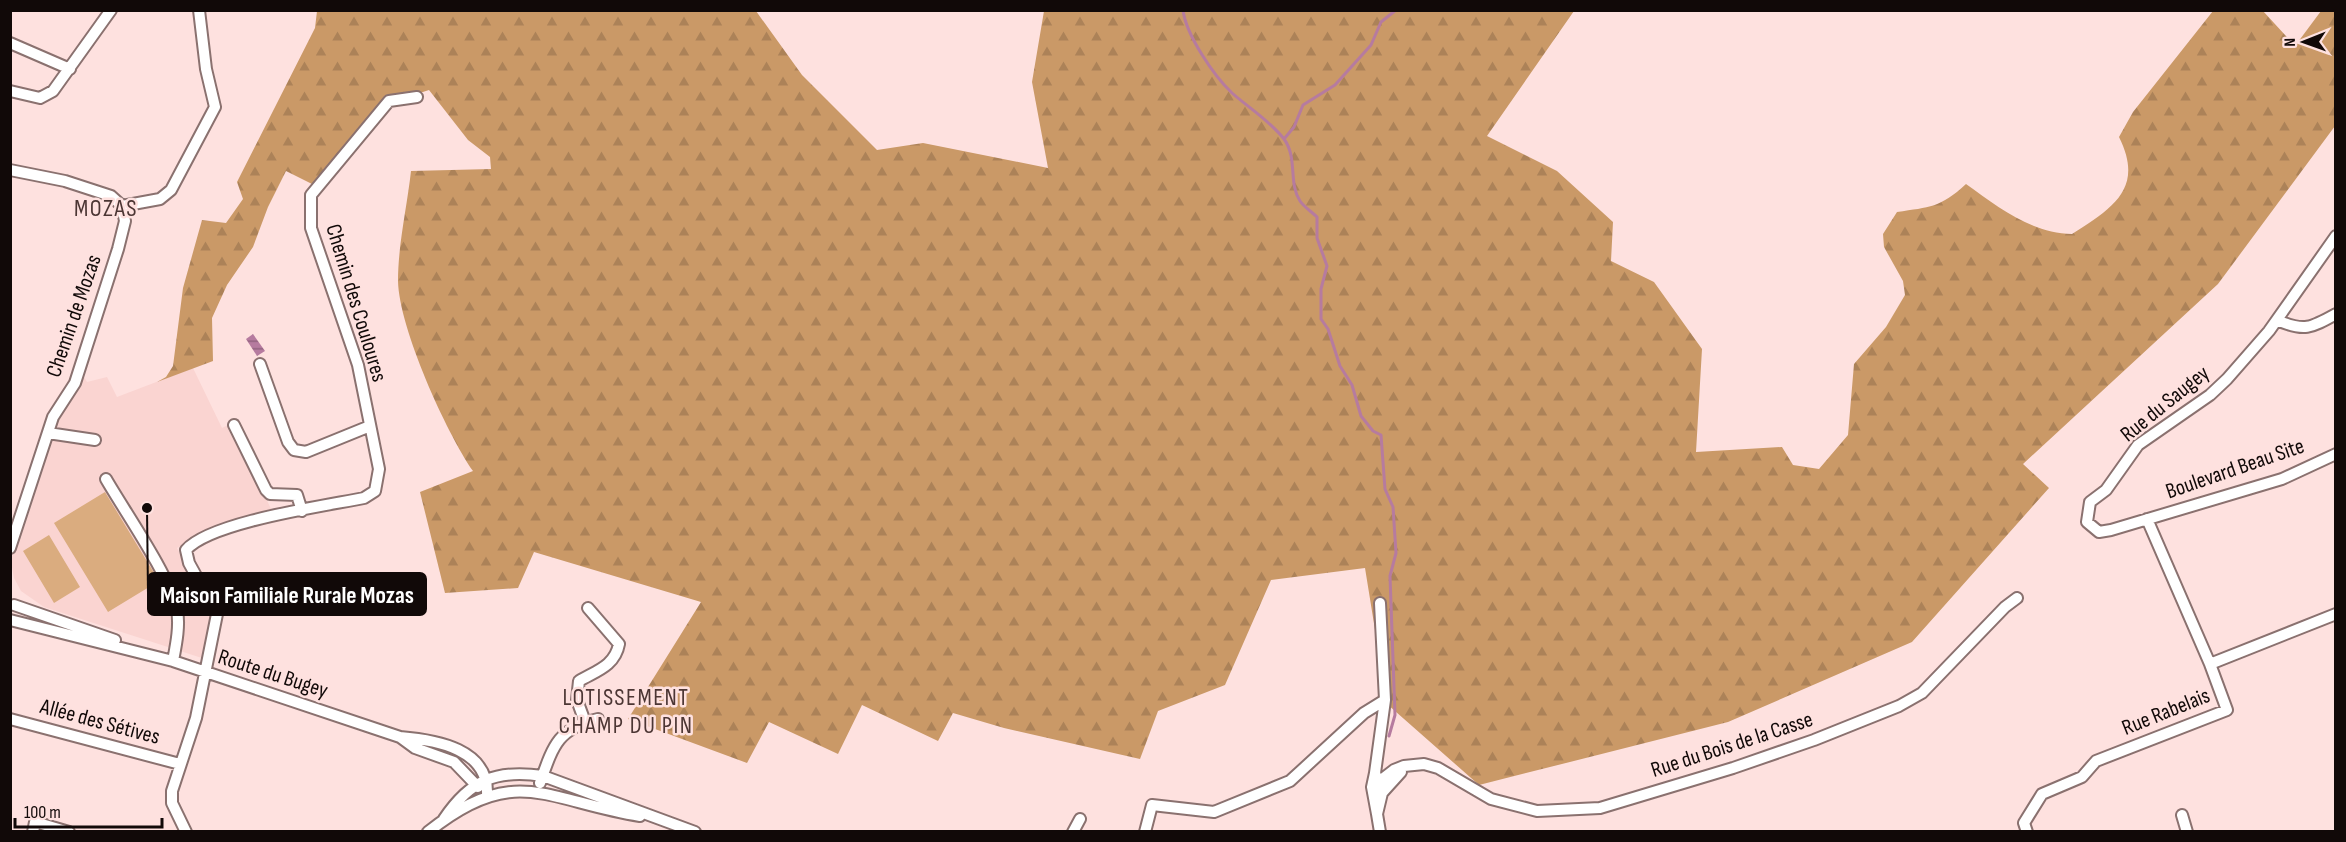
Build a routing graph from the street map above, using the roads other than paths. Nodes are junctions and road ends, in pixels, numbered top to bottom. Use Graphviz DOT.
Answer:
graph roads {
  1 [pos="111,10"];
  2 [pos="199,10"];
  3 [pos="10,44"];
  4 [pos="70,69"];
  5 [pos="10,91"];
  6 [pos="417,97"];
  7 [pos="10,170"];
  8 [pos="122,206"];
  9 [pos="2336,236"];
  10 [pos="2336,315"];
  11 [pos="2277,320"];
  12 [pos="260,364"];
  13 [pos="234,425"];
  14 [pos="370,426"];
  15 [pos="48,433"];
  16 [pos="95,440"];
  17 [pos="2336,454"];
  18 [pos="106,479"];
  19 [pos="302,511"];
  20 [pos="2147,519"];
  21 [pos="10,548"];
  22 [pos="2017,598"];
  23 [pos="12,602"];
  24 [pos="1380,603"];
  25 [pos="588,608"];
  26 [pos="2336,614"];
  27 [pos="10,619"];
  28 [pos="133,649"];
  29 [pos="173,661"];
  30 [pos="2210,664"];
  31 [pos="206,672"];
  32 [pos="1385,700"];
  33 [pos="10,718"];
  34 [pos="598,719"];
  35 [pos="585,722"];
  36 [pos="399,737"];
  37 [pos="180,764"];
  38 [pos="1424,764"];
  39 [pos="543,776"];
  40 [pos="488,779"];
  41 [pos="1375,780"];
  42 [pos="475,784"];
  43 [pos="537,792"];
  44 [pos="1382,793"];
  45 [pos="487,795"];
  46 [pos="1377,814"];
  47 [pos="2182,815"];
  48 [pos="444,819"];
  49 [pos="655,819"];
  50 [pos="1080,819"];
  51 [pos="33,831"];
  52 [pos="69,831"];
  53 [pos="186,831"];
  54 [pos="428,831"];
  55 [pos="695,831"];
  56 [pos="1073,831"];
  57 [pos="1145,831"];
  58 [pos="1380,831"];
  59 [pos="2027,831"];
  60 [pos="2187,831"];
  1 -- 4 [label="street"];
  2 -- 8 [label="street"];
  3 -- 4 [label="street"];
  4 -- 5 [label="street"];
  6 -- 14 [label="street, Chemin des Couloures"];
  7 -- 8 [label="street"];
  8 -- 15 [label="street, Chemin de Mozas"];
  9 -- 11 [label="street, Rue du Saugey"];
  10 -- 11 [label="street"];
  11 -- 20 [label="street, Rue du Saugey"];
  12 -- 14 [label="street"];
  13 -- 19 [label="street"];
  14 -- 19 [label="street, Chemin des Couloures"];
  15 -- 16 [label="street"];
  15 -- 21 [label="street, Chemin de Mozas"];
  17 -- 20 [label="street, Boulevard Beau Site"];
  18 -- 29 [label="street"];
  19 -- 31 [label="street, Chemin des Couloures"];
  20 -- 30 [label="street, Rue Rabelais"];
  22 -- 38 [label="street, Rue du Bois de la Casse"];
  23 -- 27 [label="street"];
  23 -- 28 [label="street, Route du Bugey"];
  24 -- 32 [label="street"];
  25 -- 35 [label="street"];
  26 -- 30 [label="street"];
  27 -- 28 [label="street, Route du Bugey"];
  28 -- 29 [label="street, Route du Bugey"];
  29 -- 31 [label="street, Route du Bugey"];
  30 -- 59 [label="street, Rue Rabelais"];
  31 -- 36 [label="street, Route du Bugey"];
  31 -- 37 [label="street"];
  32 -- 41 [label="street"];
  32 -- 57 [label="street"];
  33 -- 37 [label="street, Allée des Sétives"];
  34 -- 35 [label="street"];
  35 -- 39 [label="street"];
  36 -- 40 [label="street, Route du Bugey"];
  36 -- 42 [label="street, Route du Bugey"];
  37 -- 53 [label="street"];
  38 -- 41 [label="street"];
  38 -- 44 [label="street"];
  39 -- 40 [label="street"];
  39 -- 43 [label="street"];
  39 -- 49 [label="street"];
  40 -- 42 [label="street"];
  40 -- 45 [label="street"];
  41 -- 44 [label="street"];
  41 -- 46 [label="street"];
  42 -- 45 [label="street, Route du Bugey"];
  42 -- 48 [label="street"];
  43 -- 45 [label="street"];
  43 -- 49 [label="street"];
  44 -- 46 [label="street"];
  45 -- 48 [label="street"];
  46 -- 58 [label="street"];
  47 -- 60 [label="street"];
  48 -- 54 [label="street"];
  49 -- 55 [label="street"];
  50 -- 56 [label="street"];
  51 -- 52 [label="street"];
}
